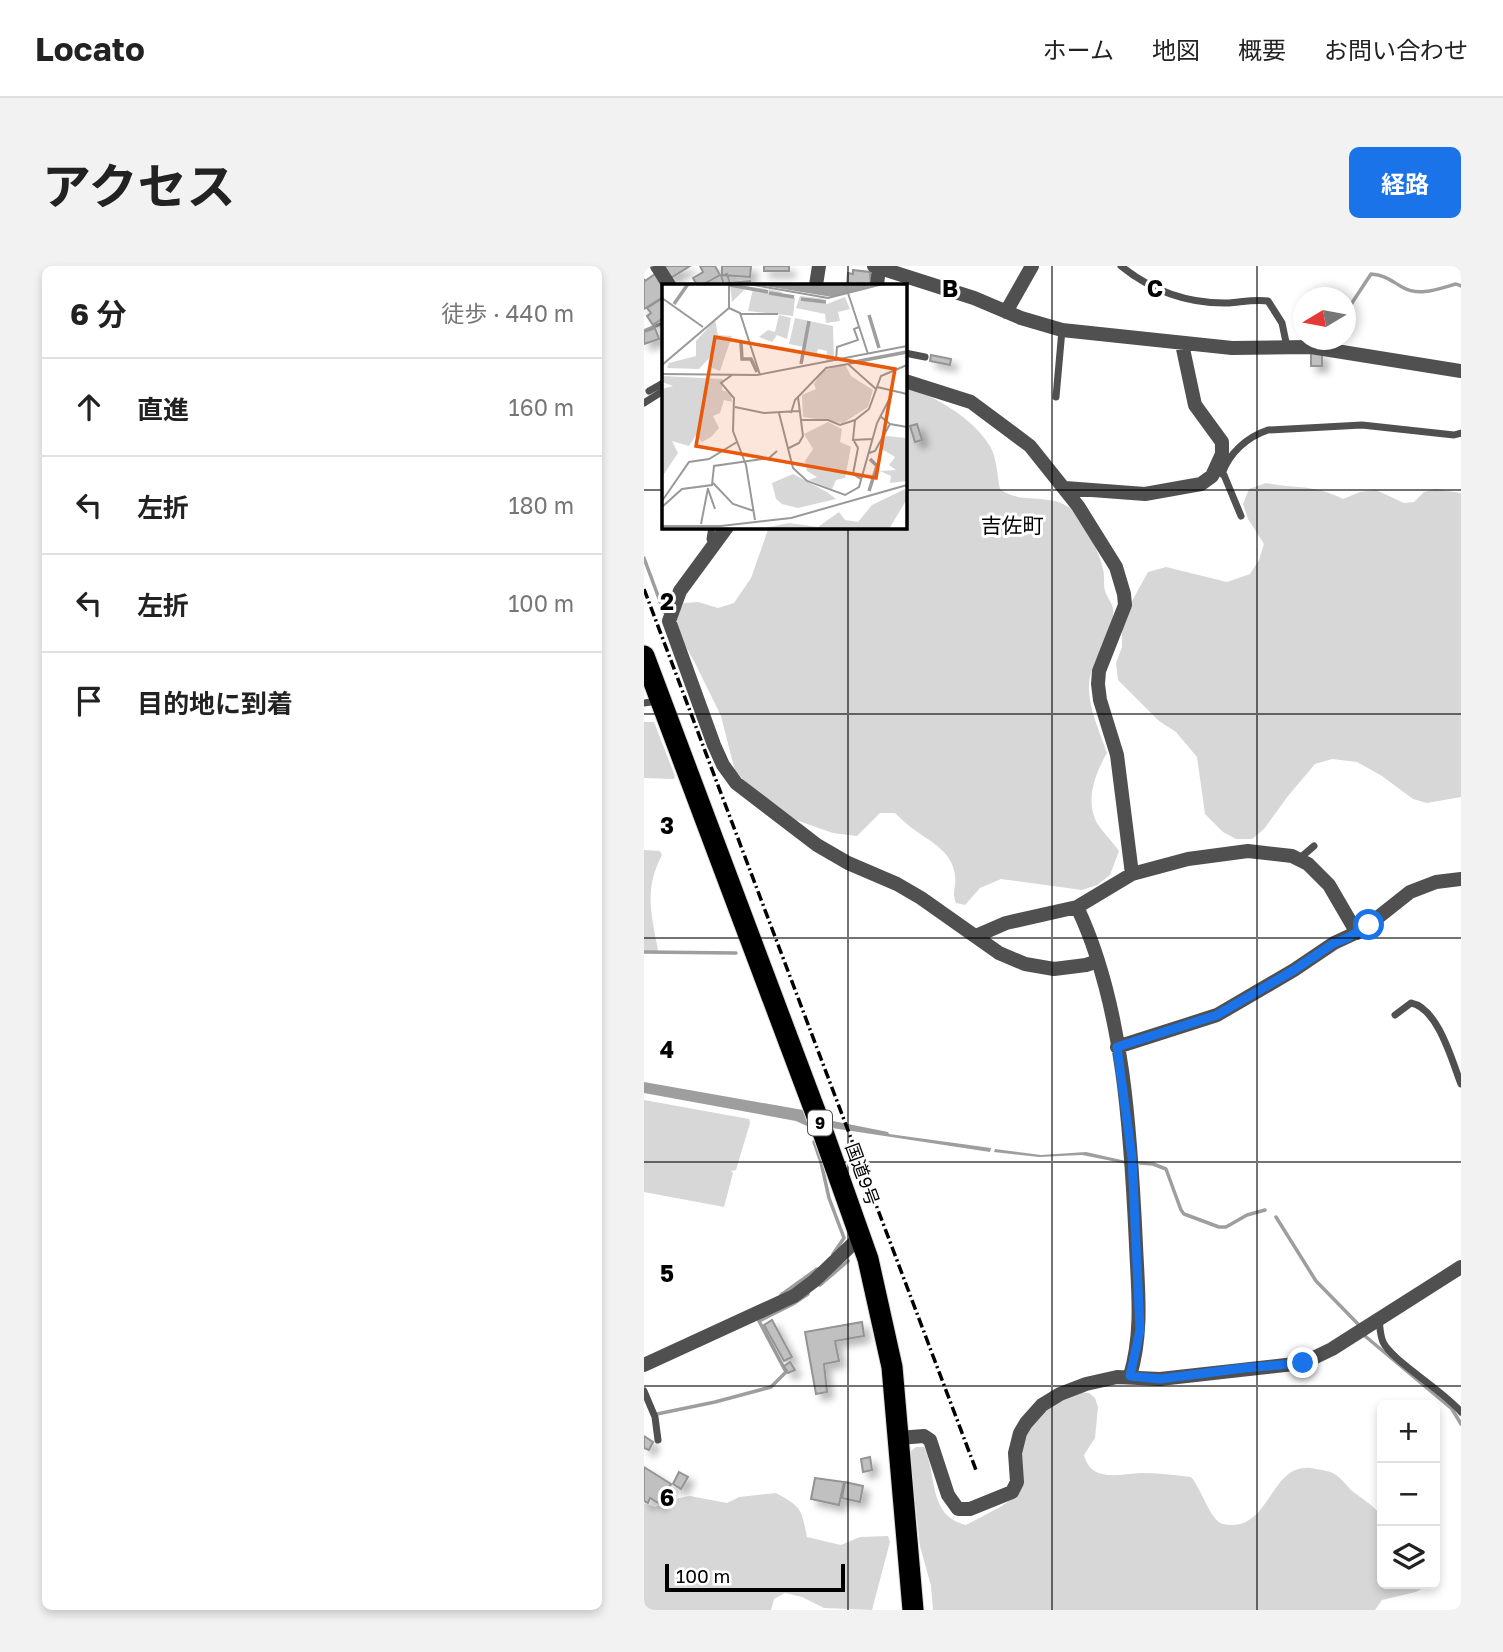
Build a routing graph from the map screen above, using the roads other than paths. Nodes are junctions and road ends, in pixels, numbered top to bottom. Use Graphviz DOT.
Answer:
graph roads {
  1 [pos="657,266"];
  2 [pos="819,266"];
  3 [pos="1032,266"];
  4 [pos="1121,266"];
  5 [pos="877,267"];
  6 [pos="668,284"];
  7 [pos="816,284"];
  8 [pos="1006,312"];
  9 [pos="1062,330"];
  10 [pos="1182,344"];
  11 [pos="1287,347"];
  12 [pos="906,353"];
  13 [pos="925,357"];
  14 [pos="1461,371"];
  15 [pos="906,381"];
  16 [pos="662,384"];
  17 [pos="649,391"];
  18 [pos="662,392"];
  19 [pos="1056,397"];
  20 [pos="644,403"];
  21 [pos="1461,433"];
  22 [pos="1219,472"];
  23 [pos="1065,488"];
  24 [pos="1241,516"];
  25 [pos="712,528"];
  26 [pos="726,528"];
  27 [pos="713,545"];
  28 [pos="644,656"];
  29 [pos="653,702"];
  30 [pos="1314,846"];
  31 [pos="1300,858"];
  32 [pos="1132,874"];
  33 [pos="1461,879"];
  34 [pos="1077,907"];
  35 [pos="1357,933"];
  36 [pos="976,936"];
  37 [pos="1098,961"];
  38 [pos="1395,1015"];
  39 [pos="1117,1047"];
  40 [pos="1461,1084"];
  41 [pos="861,1236"];
  42 [pos="1461,1267"];
  43 [pos="1378,1319"];
  44 [pos="644,1365"];
  45 [pos="1130,1376"];
  46 [pos="644,1391"];
  47 [pos="1461,1412"];
  48 [pos="898,1438"];
  49 [pos="657,1440"];
  50 [pos="913,1610"];
  1 -- 6 [label="street"];
  2 -- 7 [label="street"];
  3 -- 8 [label="street"];
  4 -- 11 [label="lane"];
  5 -- 8 [label="street"];
  8 -- 9 [label="street"];
  9 -- 10 [label="street"];
  9 -- 19 [label="lane"];
  10 -- 11 [label="street"];
  10 -- 22 [label="street"];
  11 -- 14 [label="street"];
  12 -- 13 [label="lane"];
  15 -- 23 [label="street"];
  16 -- 17 [label="lane"];
  18 -- 20 [label="lane"];
  21 -- 22 [label="lane"];
  22 -- 23 [label="street"];
  22 -- 24 [label="lane"];
  23 -- 32 [label="street"];
  25 -- 27 [label="lane"];
  26 -- 27 [label="street"];
  27 -- 36 [label="street"];
  28 -- 29 [label="highway, 国道9号 / 9"];
  29 -- 41 [label="highway, 国道9号 / 9"];
  30 -- 31 [label="lane"];
  31 -- 32 [label="street"];
  31 -- 35 [label="street"];
  32 -- 34 [label="street"];
  33 -- 35 [label="street"];
  34 -- 36 [label="street"];
  34 -- 37 [label="street"];
  35 -- 39 [label="street"];
  36 -- 37 [label="street"];
  37 -- 39 [label="street"];
  38 -- 40 [label="lane"];
  39 -- 45 [label="street"];
  41 -- 44 [label="street"];
  41 -- 48 [label="highway, 国道9号 / 9"];
  42 -- 43 [label="street"];
  43 -- 45 [label="street"];
  43 -- 47 [label="lane"];
  45 -- 48 [label="street"];
  46 -- 49 [label="lane"];
  48 -- 50 [label="highway, 国道9号 / 9"];
}
